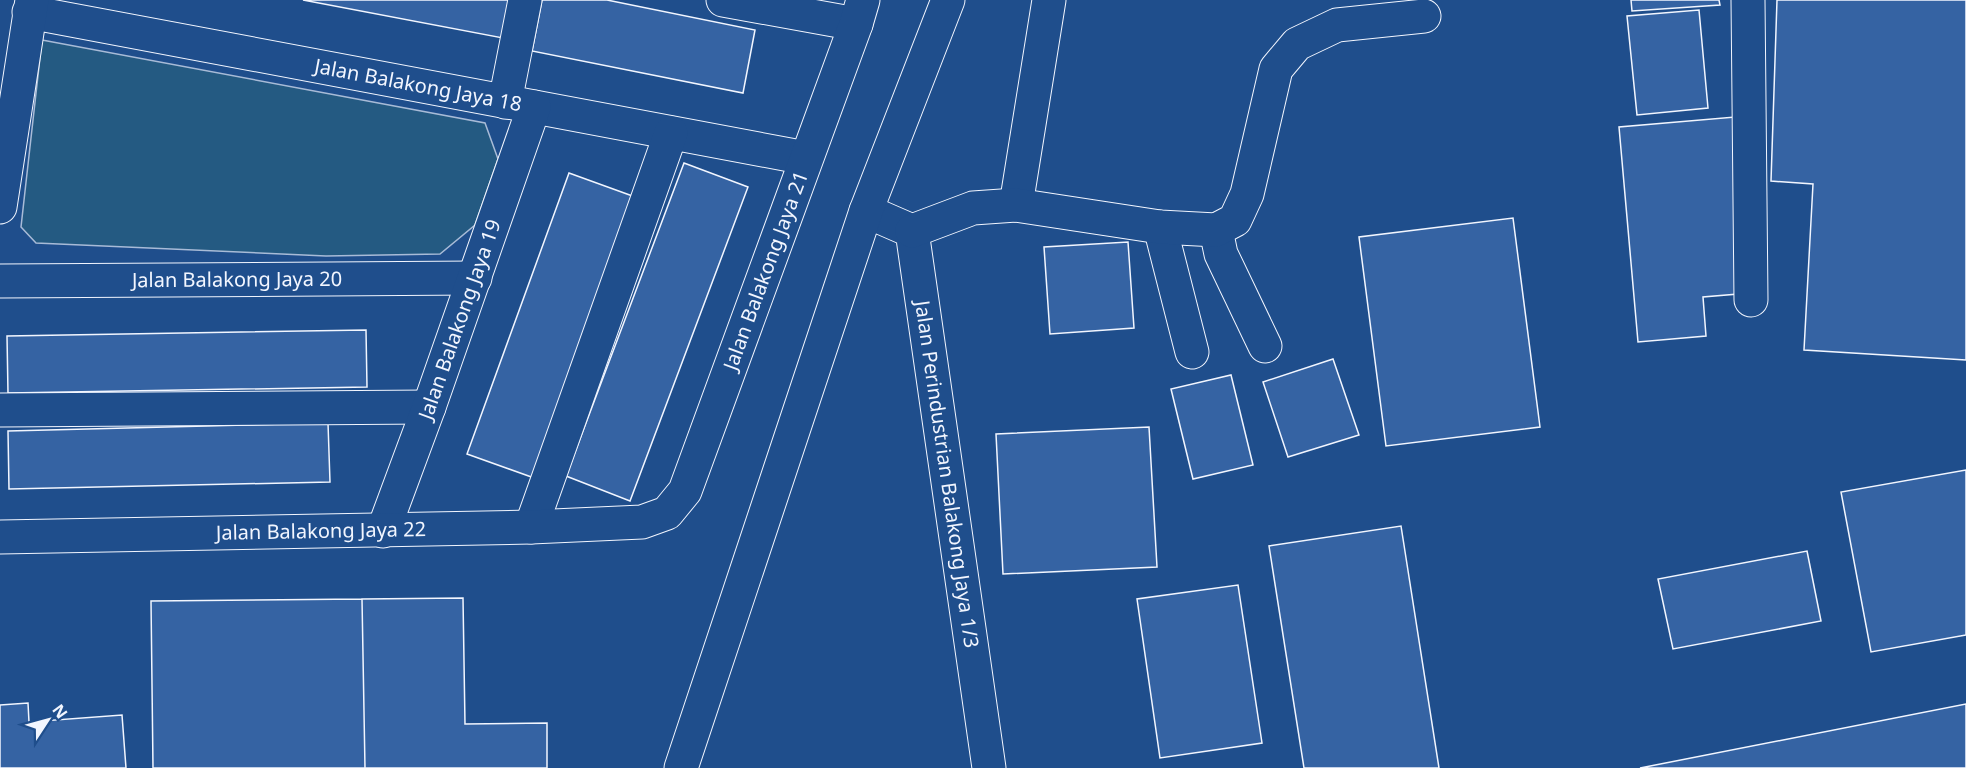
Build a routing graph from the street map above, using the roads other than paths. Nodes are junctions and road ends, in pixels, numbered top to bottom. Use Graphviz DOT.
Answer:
graph roads {
  1 [pos="525,0"];
  2 [pos="723,0"];
  3 [pos="948,0"];
  4 [pos="1049,0"];
  5 [pos="1748,0"];
  6 [pos="31,6"];
  7 [pos="859,12"];
  8 [pos="1424,16"];
  9 [pos="519,104"];
  10 [pos="671,133"];
  11 [pos="806,158"];
  12 [pos="1016,205"];
  13 [pos="0,207"];
  14 [pos="866,211"];
  15 [pos="1160,227"];
  16 [pos="1216,230"];
  17 [pos="912,231"];
  18 [pos="475,278"];
  19 [pos="0,281"];
  20 [pos="1751,300"];
  21 [pos="1265,346"];
  22 [pos="1192,352"];
  23 [pos="429,407"];
  24 [pos="0,410"];
  25 [pos="642,522"];
  26 [pos="531,527"];
  27 [pos="383,531"];
  28 [pos="0,537"];
  29 [pos="681,768"];
  30 [pos="989,768"];
  1 -- 9 [label="street, Jalan Balakong Jaya 19"];
  2 -- 7 [label="street"];
  3 -- 14 [label="street"];
  4 -- 12 [label="street"];
  5 -- 20 [label="street"];
  6 -- 9 [label="street, Jalan Balakong Jaya 18"];
  6 -- 13 [label="street"];
  7 -- 11 [label="street, Jalan Balakong Jaya 21"];
  8 -- 16 [label="street"];
  9 -- 10 [label="street, Jalan Balakong Jaya 18"];
  9 -- 18 [label="street, Jalan Balakong Jaya 19"];
  10 -- 11 [label="street, Jalan Balakong Jaya 18"];
  10 -- 26 [label="street"];
  11 -- 25 [label="street, Jalan Balakong Jaya 21"];
  12 -- 15 [label="street"];
  12 -- 17 [label="street"];
  14 -- 17 [label="street"];
  14 -- 29 [label="street"];
  15 -- 16 [label="street"];
  15 -- 22 [label="street"];
  16 -- 21 [label="street"];
  17 -- 30 [label="street, Jalan Perindustrian Balakong Jaya 1/3"];
  18 -- 19 [label="street, Jalan Balakong Jaya 20"];
  18 -- 23 [label="street, Jalan Balakong Jaya 19"];
  23 -- 24 [label="street"];
  23 -- 27 [label="street, Jalan Balakong Jaya 19"];
  25 -- 26 [label="street, Jalan Balakong Jaya 22"];
  26 -- 27 [label="street, Jalan Balakong Jaya 22"];
  27 -- 28 [label="street, Jalan Balakong Jaya 22"];
}
